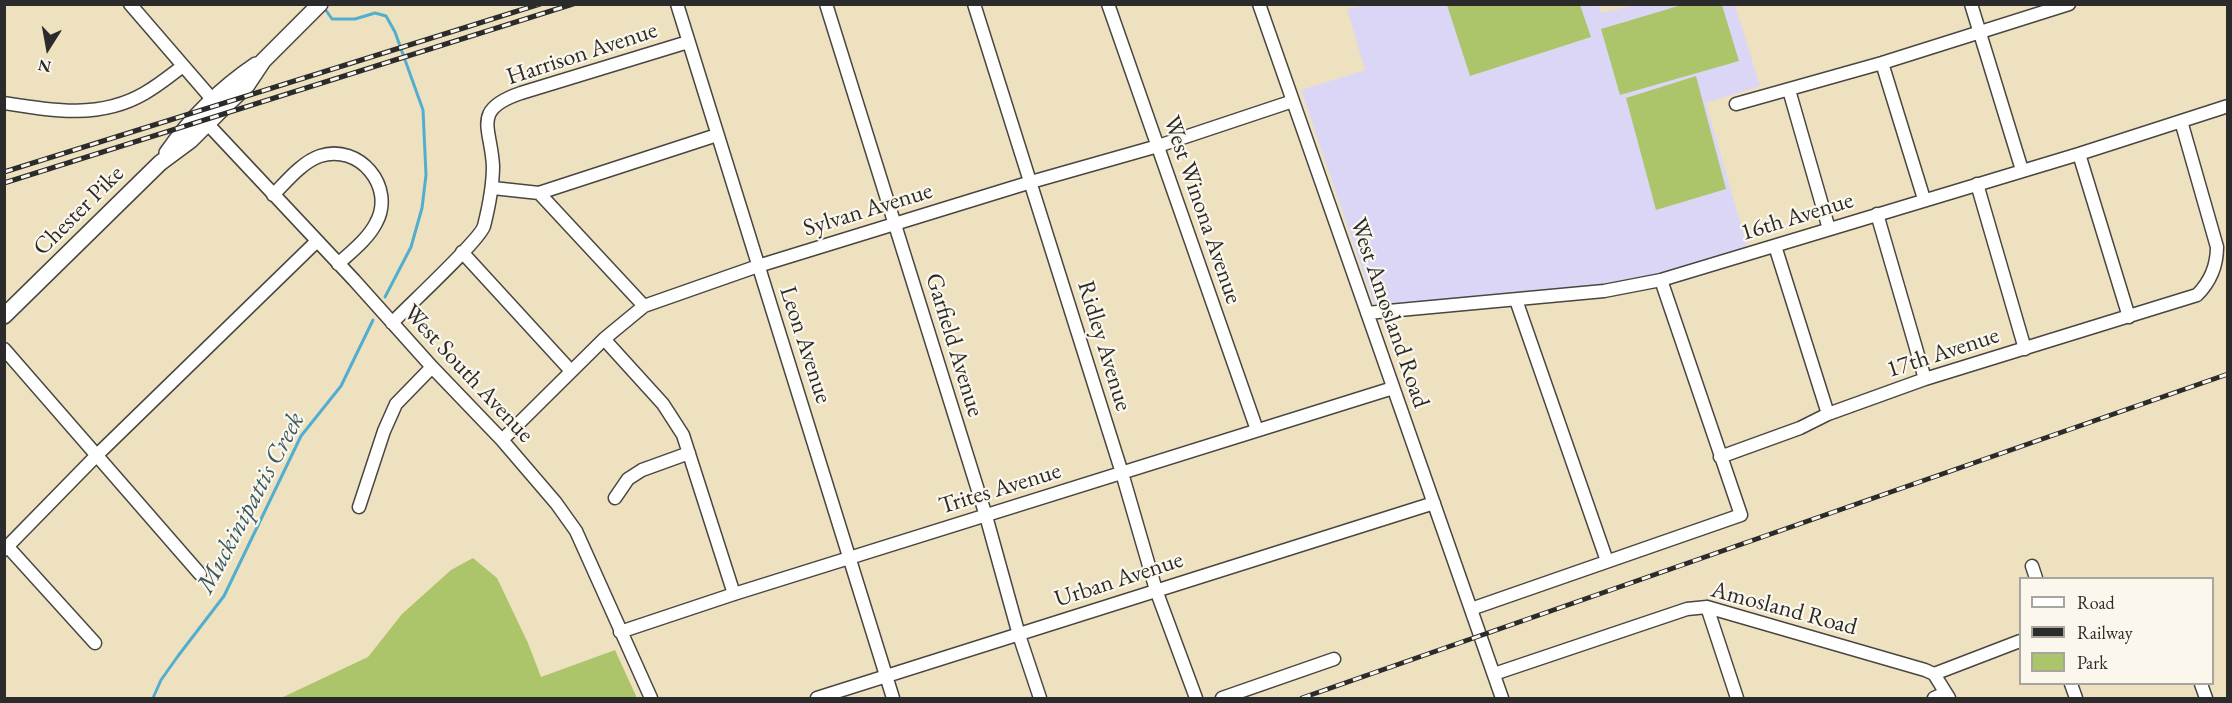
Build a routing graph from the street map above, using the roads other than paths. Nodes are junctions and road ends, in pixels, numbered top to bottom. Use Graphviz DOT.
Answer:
graph roads {
  1 [pos="130,4"];
  2 [pos="677,4"];
  3 [pos="826,4"];
  4 [pos="975,4"];
  5 [pos="1107,4"];
  6 [pos="1259,4"];
  7 [pos="1971,4"];
  8 [pos="2069,4"];
  9 [pos="316,8"];
  10 [pos="1980,33"];
  11 [pos="688,42"];
  12 [pos="1882,63"];
  13 [pos="183,66"];
  14 [pos="1789,90"];
  15 [pos="1293,101"];
  16 [pos="4,103"];
  17 [pos="1736,104"];
  18 [pos="218,106"];
  19 [pos="2228,106"];
  20 [pos="203,120"];
  21 [pos="2181,121"];
  22 [pos="717,135"];
  23 [pos="1158,146"];
  24 [pos="2079,154"];
  25 [pos="2022,170"];
  26 [pos="1031,182"];
  27 [pos="1977,184"];
  28 [pos="493,188"];
  29 [pos="539,193"];
  30 [pos="273,195"];
  31 [pos="1924,199"];
  32 [pos="1876,213"];
  33 [pos="895,224"];
  34 [pos="1828,229"];
  35 [pos="317,241"];
  36 [pos="1775,246"];
  37 [pos="462,252"];
  38 [pos="338,264"];
  39 [pos="758,266"];
  40 [pos="1661,280"];
  41 [pos="1516,300"];
  42 [pos="644,306"];
  43 [pos="1367,313"];
  44 [pos="4,315"];
  45 [pos="2129,317"];
  46 [pos="392,323"];
  47 [pos="604,339"];
  48 [pos="4,349"];
  49 [pos="2025,349"];
  50 [pos="432,368"];
  51 [pos="571,371"];
  52 [pos="1925,379"];
  53 [pos="1393,387"];
  54 [pos="1828,414"];
  55 [pos="1257,430"];
  56 [pos="502,440"];
  57 [pos="689,453"];
  58 [pos="97,455"];
  59 [pos="1720,458"];
  60 [pos="1122,473"];
  61 [pos="615,498"];
  62 [pos="1434,503"];
  63 [pos="359,507"];
  64 [pos="986,516"];
  65 [pos="6,549"];
  66 [pos="851,558"];
  67 [pos="1607,561"];
  68 [pos="200,574"];
  69 [pos="1156,590"];
  70 [pos="734,594"];
  71 [pos="1707,607"];
  72 [pos="1471,609"];
  73 [pos="620,632"];
  74 [pos="1019,635"];
  75 [pos="2019,640"];
  76 [pos="95,644"];
  77 [pos="1334,659"];
  78 [pos="1494,674"];
  79 [pos="1934,674"];
  80 [pos="886,676"];
  81 [pos="1943,697"];
  82 [pos="651,699"];
  83 [pos="817,699"];
  84 [pos="892,699"];
  85 [pos="1040,699"];
  86 [pos="1196,699"];
  87 [pos="1222,699"];
  88 [pos="1502,699"];
  89 [pos="1737,699"];
  1 -- 13 [label="street"];
  2 -- 11 [label="street, Leon Avenue"];
  3 -- 33 [label="street, Garfield Avenue"];
  4 -- 26 [label="street, Ridley Avenue"];
  5 -- 23 [label="street, West Winona Avenue"];
  6 -- 15 [label="street, West Amosland Road"];
  7 -- 10 [label="street"];
  8 -- 10 [label="street"];
  9 -- 18 [label="main road, Chester Pike"];
  10 -- 12 [label="street"];
  10 -- 25 [label="street"];
  11 -- 22 [label="street, Leon Avenue"];
  11 -- 28 [label="street, Harrison Avenue"];
  12 -- 14 [label="street"];
  12 -- 31 [label="street"];
  13 -- 16 [label="street"];
  13 -- 18 [label="street"];
  14 -- 17 [label="street"];
  14 -- 34 [label="street"];
  15 -- 23 [label="street, Sylvan Avenue"];
  15 -- 43 [label="street, West Amosland Road"];
  18 -- 20 [label="main road, Chester Pike"];
  19 -- 21 [label="street, 16th Avenue"];
  20 -- 30 [label="street, West South Avenue"];
  20 -- 44 [label="main road, Chester Pike"];
  21 -- 24 [label="street, 16th Avenue"];
  21 -- 45 [label="street, 17th Avenue"];
  22 -- 29 [label="street"];
  22 -- 39 [label="street, Leon Avenue"];
  23 -- 26 [label="street, Sylvan Avenue"];
  23 -- 55 [label="street, West Winona Avenue"];
  24 -- 25 [label="street, 16th Avenue"];
  24 -- 45 [label="street"];
  25 -- 27 [label="street, 16th Avenue"];
  26 -- 33 [label="street, Sylvan Avenue"];
  26 -- 60 [label="street, Ridley Avenue"];
  27 -- 31 [label="street, 16th Avenue"];
  27 -- 49 [label="street"];
  28 -- 29 [label="street"];
  28 -- 37 [label="street, Harrison Avenue"];
  29 -- 42 [label="street"];
  30 -- 35 [label="street, West South Avenue"];
  30 -- 38 [label="street"];
  31 -- 32 [label="street, 16th Avenue"];
  32 -- 34 [label="street, 16th Avenue"];
  32 -- 52 [label="street"];
  33 -- 39 [label="street, Sylvan Avenue"];
  33 -- 64 [label="street, Garfield Avenue"];
  34 -- 36 [label="street, 16th Avenue"];
  35 -- 38 [label="street, West South Avenue"];
  35 -- 58 [label="street"];
  36 -- 40 [label="street, 16th Avenue"];
  36 -- 54 [label="street"];
  37 -- 46 [label="street, Harrison Avenue"];
  37 -- 51 [label="street"];
  38 -- 46 [label="street, West South Avenue"];
  39 -- 42 [label="street, Sylvan Avenue"];
  39 -- 66 [label="street, Leon Avenue"];
  40 -- 41 [label="street, 16th Avenue"];
  40 -- 59 [label="street"];
  41 -- 43 [label="street, 16th Avenue"];
  41 -- 67 [label="street"];
  42 -- 47 [label="street, Sylvan Avenue"];
  43 -- 53 [label="street, West Amosland Road"];
  45 -- 49 [label="street, 17th Avenue"];
  46 -- 50 [label="street, West South Avenue"];
  47 -- 51 [label="street, Sylvan Avenue"];
  47 -- 57 [label="street"];
  48 -- 58 [label="street"];
  49 -- 52 [label="street, 17th Avenue"];
  50 -- 56 [label="street, West South Avenue"];
  50 -- 63 [label="street"];
  51 -- 56 [label="street, Sylvan Avenue"];
  52 -- 54 [label="street, 17th Avenue"];
  53 -- 55 [label="street, Trites Avenue"];
  53 -- 62 [label="street, West Amosland Road"];
  54 -- 59 [label="street, 17th Avenue"];
  55 -- 60 [label="street, Trites Avenue"];
  56 -- 73 [label="street, West South Avenue"];
  57 -- 61 [label="street"];
  57 -- 70 [label="street"];
  58 -- 65 [label="street"];
  58 -- 68 [label="street"];
  59 -- 67 [label="street"];
  60 -- 64 [label="street, Trites Avenue"];
  60 -- 69 [label="street, Ridley Avenue"];
  62 -- 69 [label="street, Urban Avenue"];
  62 -- 72 [label="street, West Amosland Road"];
  64 -- 66 [label="street, Trites Avenue"];
  64 -- 74 [label="street, Garfield Avenue"];
  65 -- 76 [label="street"];
  66 -- 70 [label="street, Trites Avenue"];
  66 -- 80 [label="street, Leon Avenue"];
  67 -- 72 [label="street"];
  69 -- 74 [label="street, Urban Avenue"];
  69 -- 86 [label="street, Ridley Avenue"];
  70 -- 73 [label="street, Trites Avenue"];
  71 -- 78 [label="street, Amosland Road"];
  71 -- 79 [label="street, Amosland Road"];
  71 -- 89 [label="street"];
  72 -- 78 [label="street, West Amosland Road"];
  73 -- 82 [label="street, West South Avenue"];
  74 -- 80 [label="street, Urban Avenue"];
  74 -- 85 [label="street, Garfield Avenue"];
  75 -- 79 [label="street"];
  77 -- 87 [label="street"];
  78 -- 88 [label="street, West Amosland Road"];
  79 -- 81 [label="street"];
  80 -- 83 [label="street, Urban Avenue"];
  80 -- 84 [label="street, Leon Avenue"];
}
